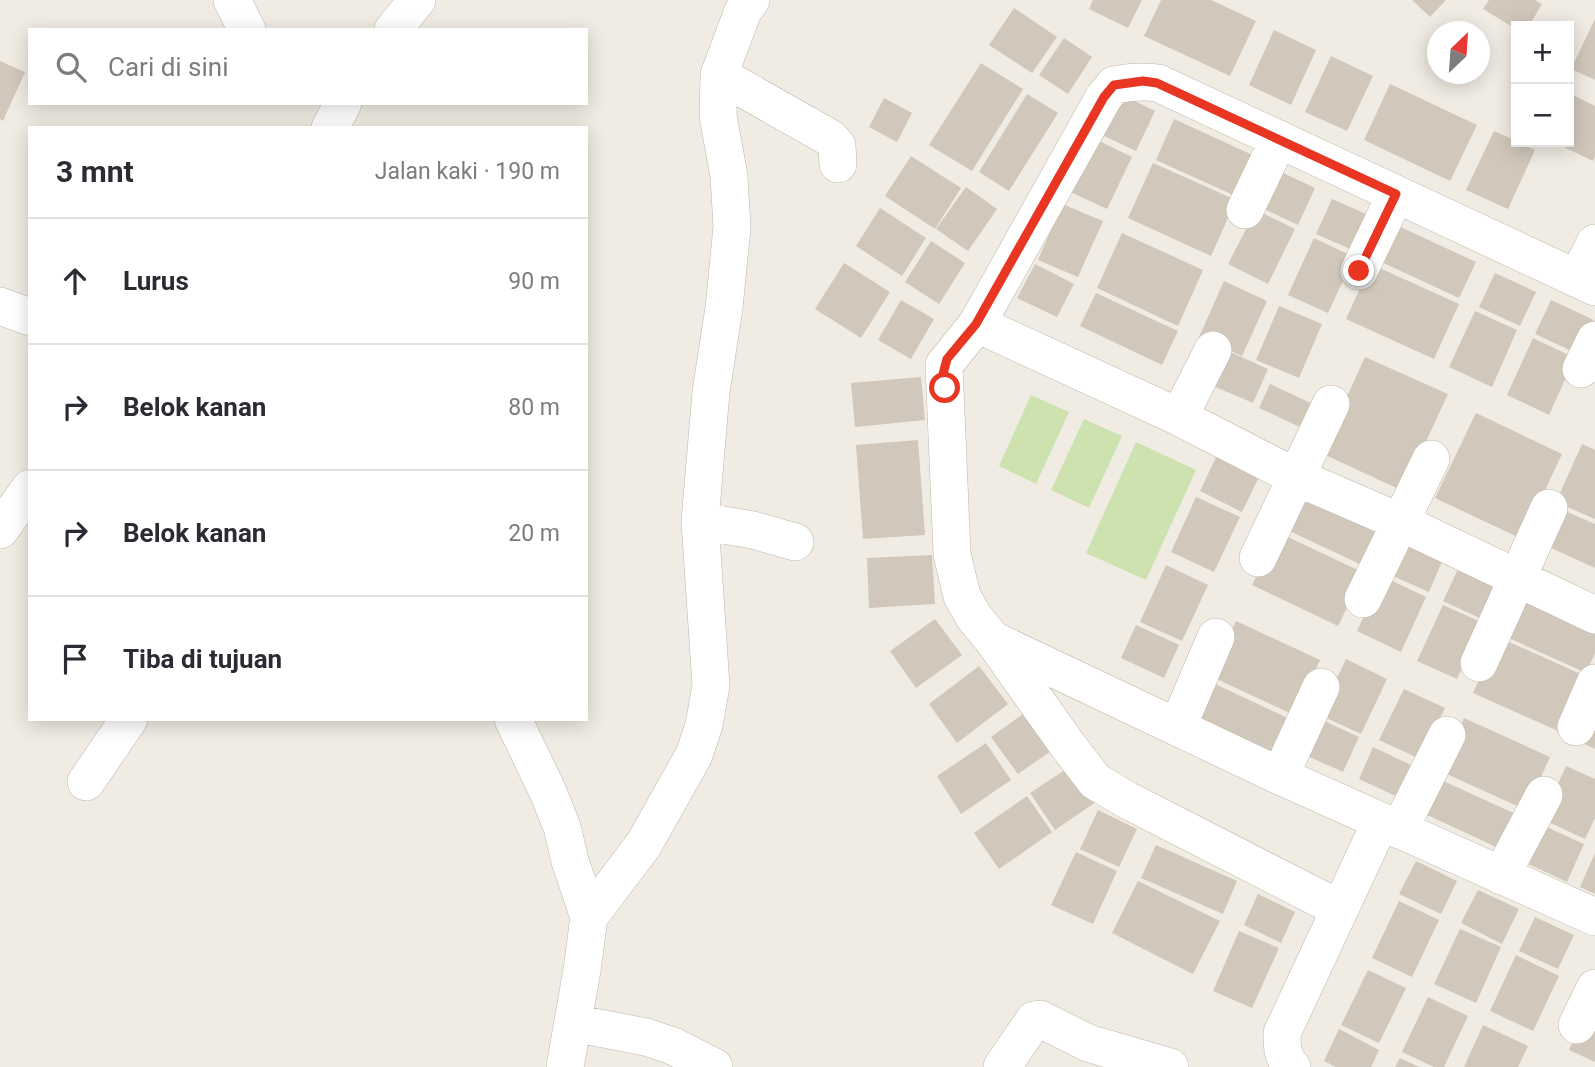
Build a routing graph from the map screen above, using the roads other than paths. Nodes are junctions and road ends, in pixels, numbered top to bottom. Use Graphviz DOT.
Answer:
graph roads {
  1 [pos="232,0"];
  2 [pos="417,0"];
  3 [pos="751,0"];
  4 [pos="246,28"];
  5 [pos="395,28"];
  6 [pos="719,75"];
  7 [pos="341,105"];
  8 [pos="354,105"];
  9 [pos="331,126"];
  10 [pos="359,126"];
  11 [pos="1279,139"];
  12 [pos="838,164"];
  13 [pos="1396,194"];
  14 [pos="1245,210"];
  15 [pos="1595,243"];
  16 [pos="1359,271"];
  17 [pos="1586,283"];
  18 [pos="0,306"];
  19 [pos="28,316"];
  20 [pos="976,324"];
  21 [pos="1213,349"];
  22 [pos="1331,404"];
  23 [pos="1179,417"];
  24 [pos="1431,459"];
  25 [pos="1296,477"];
  26 [pos="28,491"];
  27 [pos="1549,508"];
  28 [pos="700,521"];
  29 [pos="1400,522"];
  30 [pos="0,530"];
  31 [pos="795,542"];
  32 [pos="1258,558"];
  33 [pos="1517,578"];
  34 [pos="1363,599"];
  35 [pos="1595,614"];
  36 [pos="1216,637"];
  37 [pos="993,640"];
  38 [pos="1479,663"];
  39 [pos="1595,683"];
  40 [pos="1321,687"];
  41 [pos="128,721"];
  42 [pos="514,721"];
  43 [pos="1178,726"];
  44 [pos="1576,727"];
  45 [pos="1447,735"];
  46 [pos="1280,776"];
  47 [pos="86,782"];
  48 [pos="1544,795"];
  49 [pos="1390,826"];
  50 [pos="1501,876"];
  51 [pos="1340,909"];
  52 [pos="589,917"];
  53 [pos="1595,917"];
  54 [pos="1595,988"];
  55 [pos="573,1023"];
  56 [pos="1577,1025"];
  57 [pos="1100,1058"];
  58 [pos="565,1067"];
  59 [pos="713,1067"];
  60 [pos="1002,1067"];
  61 [pos="1170,1067"];
  62 [pos="1292,1067"];
  1 -- 4 [label="street"];
  2 -- 5 [label="street"];
  3 -- 6 [label="street"];
  6 -- 12 [label="street"];
  6 -- 28 [label="street"];
  7 -- 9 [label="street"];
  8 -- 10 [label="street"];
  11 -- 13 [label="street"];
  11 -- 14 [label="street"];
  11 -- 20 [label="street"];
  13 -- 16 [label="street"];
  13 -- 17 [label="street"];
  15 -- 17 [label="street"];
  18 -- 19 [label="street"];
  20 -- 23 [label="street"];
  20 -- 37 [label="street"];
  21 -- 23 [label="street"];
  22 -- 25 [label="street"];
  23 -- 25 [label="street"];
  24 -- 29 [label="street"];
  25 -- 29 [label="street"];
  25 -- 32 [label="street"];
  26 -- 30 [label="street"];
  27 -- 33 [label="street"];
  28 -- 31 [label="street"];
  28 -- 52 [label="street"];
  29 -- 33 [label="street"];
  29 -- 34 [label="street"];
  33 -- 35 [label="street"];
  33 -- 38 [label="street"];
  36 -- 43 [label="street"];
  37 -- 43 [label="street"];
  37 -- 51 [label="street"];
  39 -- 44 [label="street"];
  40 -- 46 [label="street"];
  41 -- 47 [label="street"];
  42 -- 52 [label="street"];
  43 -- 46 [label="street"];
  45 -- 49 [label="street"];
  46 -- 49 [label="street"];
  48 -- 50 [label="street"];
  49 -- 50 [label="street"];
  49 -- 51 [label="street"];
  50 -- 53 [label="street"];
  51 -- 62 [label="street"];
  52 -- 55 [label="street"];
  54 -- 56 [label="street"];
  55 -- 58 [label="street"];
  55 -- 59 [label="street"];
  57 -- 60 [label="street"];
  57 -- 61 [label="street"];
}
